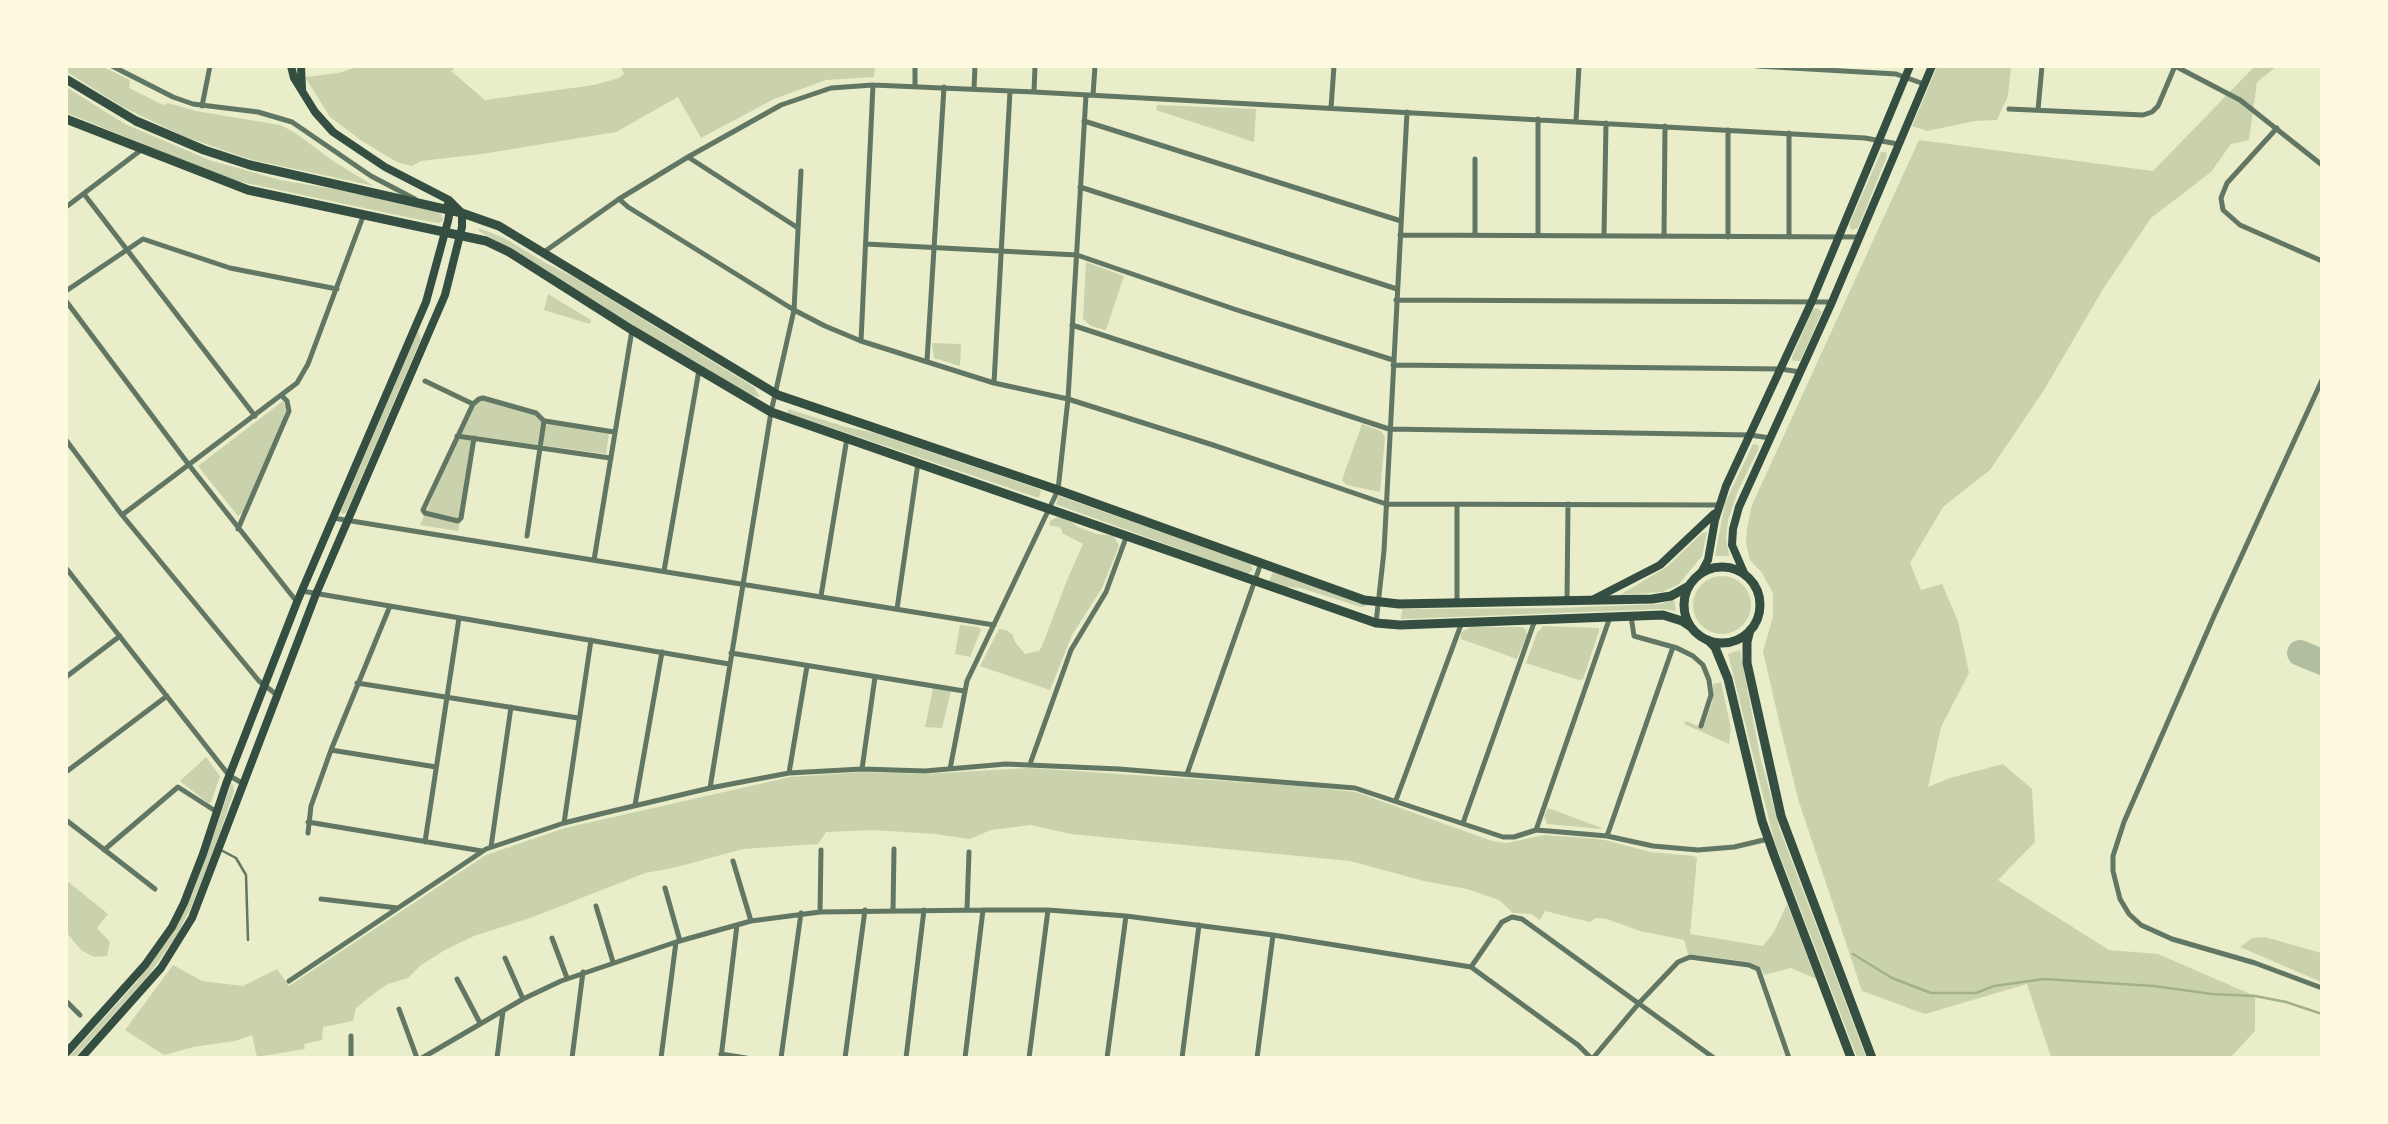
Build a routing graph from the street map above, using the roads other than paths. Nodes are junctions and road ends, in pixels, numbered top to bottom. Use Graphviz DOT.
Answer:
graph roads {
  1 [pos="210,66"];
  2 [pos="291,66"];
  3 [pos="915,66"];
  4 [pos="975,66"];
  5 [pos="1035,66"];
  6 [pos="1095,66"];
  7 [pos="1334,66"];
  8 [pos="1579,66"];
  9 [pos="1757,66"];
  10 [pos="1910,66"];
  11 [pos="1931,66"];
  12 [pos="2042,66"];
  13 [pos="2175,66"];
  14 [pos="112,67"];
  15 [pos="302,67"];
  16 [pos="1906,76"];
  17 [pos="66,79"];
  18 [pos="1924,84"];
  19 [pos="873,85"];
  20 [pos="915,86"];
  21 [pos="944,87"];
  22 [pos="302,89"];
  23 [pos="974,89"];
  24 [pos="1010,91"];
  25 [pos="1034,92"];
  26 [pos="1090,95"];
  27 [pos="202,106"];
  28 [pos="1331,108"];
  29 [pos="2008,108"];
  30 [pos="2038,110"];
  31 [pos="1407,112"];
  32 [pos="66,119"];
  33 [pos="1538,119"];
  34 [pos="1084,121"];
  35 [pos="1576,121"];
  36 [pos="1606,123"];
  37 [pos="1665,126"];
  38 [pos="2277,128"];
  39 [pos="1728,130"];
  40 [pos="1789,133"];
  41 [pos="1880,139"];
  42 [pos="1898,144"];
  43 [pos="141,150"];
  44 [pos="688,157"];
  45 [pos="1475,159"];
  46 [pos="2322,165"];
  47 [pos="801,171"];
  48 [pos="1080,187"];
  49 [pos="84,194"];
  50 [pos="442,196"];
  51 [pos="619,199"];
  52 [pos="426,204"];
  53 [pos="66,207"];
  54 [pos="450,210"];
  55 [pos="462,213"];
  56 [pos="364,214"];
  57 [pos="1401,221"];
  58 [pos="798,228"];
  59 [pos="446,231"];
  60 [pos="461,234"];
  61 [pos="1400,234"];
  62 [pos="1475,235"];
  63 [pos="1538,235"];
  64 [pos="1604,236"];
  65 [pos="1664,236"];
  66 [pos="1728,237"];
  67 [pos="1789,237"];
  68 [pos="1839,237"];
  69 [pos="1859,237"];
  70 [pos="866,244"];
  71 [pos="935,247"];
  72 [pos="126,248"];
  73 [pos="1002,251"];
  74 [pos="544,253"];
  75 [pos="1077,255"];
  76 [pos="2322,261"];
  77 [pos="337,289"];
  78 [pos="1397,289"];
  79 [pos="66,291"];
  80 [pos="1396,300"];
  81 [pos="1812,301"];
  82 [pos="66,302"];
  83 [pos="1832,302"];
  84 [pos="794,310"];
  85 [pos="418,322"];
  86 [pos="1072,325"];
  87 [pos="632,330"];
  88 [pos="427,338"];
  89 [pos="861,341"];
  90 [pos="927,361"];
  91 [pos="1393,363"];
  92 [pos="1781,369"];
  93 [pos="699,370"];
  94 [pos="1800,372"];
  95 [pos="2322,380"];
  96 [pos="425,381"];
  97 [pos="995,383"];
  98 [pos="775,394"];
  99 [pos="282,396"];
  100 [pos="1068,399"];
  101 [pos="472,404"];
  102 [pos="771,412"];
  103 [pos="255,416"];
  104 [pos="544,421"];
  105 [pos="1389,429"];
  106 [pos="614,432"];
  107 [pos="1751,435"];
  108 [pos="457,436"];
  109 [pos="474,438"];
  110 [pos="848,438"];
  111 [pos="1770,438"];
  112 [pos="66,440"];
  113 [pos="541,448"];
  114 [pos="610,458"];
  115 [pos="918,463"];
  116 [pos="189,465"];
  117 [pos="1058,490"];
  118 [pos="1386,503"];
  119 [pos="1457,503"];
  120 [pos="1568,504"];
  121 [pos="1719,507"];
  122 [pos="1050,508"];
  123 [pos="122,515"];
  124 [pos="333,518"];
  125 [pos="347,520"];
  126 [pos="238,529"];
  127 [pos="1127,535"];
  128 [pos="527,536"];
  129 [pos="594,560"];
  130 [pos="1261,563"];
  131 [pos="66,568"];
  132 [pos="664,571"];
  133 [pos="1701,573"];
  134 [pos="1745,575"];
  135 [pos="73,577"];
  136 [pos="1255,580"];
  137 [pos="66,582"];
  138 [pos="742,583"];
  139 [pos="1689,586"];
  140 [pos="302,591"];
  141 [pos="316,594"];
  142 [pos="821,596"];
  143 [pos="1589,601"];
  144 [pos="297,602"];
  145 [pos="1567,602"];
  146 [pos="1379,603"];
  147 [pos="1457,603"];
  148 [pos="390,606"];
  149 [pos="897,609"];
  150 [pos="1631,616"];
  151 [pos="1610,617"];
  152 [pos="459,618"];
  153 [pos="1535,620"];
  154 [pos="1462,622"];
  155 [pos="1376,623"];
  156 [pos="994,625"];
  157 [pos="1691,627"];
  158 [pos="1750,630"];
  159 [pos="120,636"];
  160 [pos="591,640"];
  161 [pos="1708,640"];
  162 [pos="1674,647"];
  163 [pos="662,652"];
  164 [pos="731,653"];
  165 [pos="729,664"];
  166 [pos="807,666"];
  167 [pos="66,677"];
  168 [pos="874,677"];
  169 [pos="357,683"];
  170 [pos="264,686"];
  171 [pos="964,691"];
  172 [pos="277,695"];
  173 [pos="167,696"];
  174 [pos="447,697"];
  175 [pos="511,707"];
  176 [pos="579,718"];
  177 [pos="1701,726"];
  178 [pos="331,750"];
  179 [pos="1030,764"];
  180 [pos="436,767"];
  181 [pos="862,769"];
  182 [pos="950,769"];
  183 [pos="66,772"];
  184 [pos="789,773"];
  185 [pos="1186,775"];
  186 [pos="230,776"];
  187 [pos="242,783"];
  188 [pos="710,788"];
  189 [pos="1396,800"];
  190 [pos="635,805"];
  191 [pos="217,812"];
  192 [pos="66,820"];
  193 [pos="308,822"];
  194 [pos="564,823"];
  195 [pos="1462,823"];
  196 [pos="1536,831"];
  197 [pos="308,834"];
  198 [pos="1607,836"];
  199 [pos="1768,839"];
  200 [pos="425,842"];
  201 [pos="491,847"];
  202 [pos="219,849"];
  203 [pos="894,849"];
  204 [pos="104,850"];
  205 [pos="821,850"];
  206 [pos="482,851"];
  207 [pos="969,852"];
  208 [pos="733,861"];
  209 [pos="665,888"];
  210 [pos="155,889"];
  211 [pos="321,899"];
  212 [pos="596,906"];
  213 [pos="398,908"];
  214 [pos="984,909"];
  215 [pos="865,910"];
  216 [pos="893,910"];
  217 [pos="924,910"];
  218 [pos="967,910"];
  219 [pos="1048,910"];
  220 [pos="820,912"];
  221 [pos="801,913"];
  222 [pos="1126,916"];
  223 [pos="751,920"];
  224 [pos="737,925"];
  225 [pos="1199,925"];
  226 [pos="1273,935"];
  227 [pos="552,938"];
  228 [pos="248,940"];
  229 [pos="678,942"];
  230 [pos="505,958"];
  231 [pos="613,962"];
  232 [pos="1471,967"];
  233 [pos="583,972"];
  234 [pos="567,978"];
  235 [pos="457,979"];
  236 [pos="289,981"];
  237 [pos="2322,988"];
  238 [pos="523,999"];
  239 [pos="66,1001"];
  240 [pos="1640,1002"];
  241 [pos="399,1009"];
  242 [pos="503,1011"];
  243 [pos="80,1015"];
  244 [pos="480,1023"];
  245 [pos="351,1036"];
  246 [pos="66,1053"];
  247 [pos="721,1056"];
  248 [pos="81,1058"];
  249 [pos="351,1058"];
  250 [pos="420,1058"];
  251 [pos="497,1058"];
  252 [pos="572,1058"];
  253 [pos="662,1058"];
  254 [pos="746,1058"];
  255 [pos="782,1058"];
  256 [pos="845,1058"];
  257 [pos="906,1058"];
  258 [pos="965,1058"];
  259 [pos="1029,1058"];
  260 [pos="1107,1058"];
  261 [pos="1182,1058"];
  262 [pos="1257,1058"];
  263 [pos="1592,1058"];
  264 [pos="1714,1058"];
  265 [pos="1789,1058"];
  266 [pos="1852,1058"];
  267 [pos="1872,1058"];
  1 -- 27 [label="street"];
  2 -- 22 [label="main road"];
  3 -- 20 [label="street"];
  4 -- 23 [label="street"];
  5 -- 25 [label="street"];
  6 -- 26 [label="street"];
  7 -- 28 [label="street"];
  8 -- 35 [label="street"];
  9 -- 16 [label="street"];
  10 -- 16 [label="main road"];
  11 -- 18 [label="main road"];
  12 -- 30 [label="street"];
  13 -- 30 [label="street"];
  13 -- 38 [label="street"];
  14 -- 27 [label="street"];
  15 -- 22 [label="main road"];
  16 -- 18 [label="street"];
  16 -- 41 [label="main road"];
  17 -- 52 [label="main road"];
  18 -- 42 [label="main road"];
  19 -- 20 [label="street"];
  19 -- 44 [label="street"];
  19 -- 70 [label="street"];
  20 -- 21 [label="street"];
  21 -- 23 [label="street"];
  21 -- 71 [label="street"];
  22 -- 50 [label="main road"];
  23 -- 24 [label="street"];
  24 -- 25 [label="street"];
  24 -- 73 [label="street"];
  25 -- 26 [label="street"];
  26 -- 28 [label="street"];
  26 -- 34 [label="street"];
  27 -- 52 [label="street"];
  28 -- 31 [label="street"];
  29 -- 30 [label="street"];
  31 -- 33 [label="street"];
  31 -- 57 [label="street"];
  32 -- 43 [label="main road"];
  33 -- 35 [label="street"];
  33 -- 63 [label="street"];
  34 -- 48 [label="street"];
  34 -- 57 [label="street"];
  35 -- 36 [label="street"];
  36 -- 37 [label="street"];
  36 -- 64 [label="street"];
  37 -- 39 [label="street"];
  37 -- 65 [label="street"];
  38 -- 46 [label="street"];
  38 -- 76 [label="street"];
  39 -- 40 [label="street"];
  39 -- 66 [label="street"];
  40 -- 41 [label="street"];
  40 -- 67 [label="street"];
  41 -- 42 [label="street"];
  41 -- 68 [label="main road"];
  42 -- 69 [label="main road"];
  43 -- 49 [label="street"];
  43 -- 56 [label="main road"];
  44 -- 51 [label="street"];
  44 -- 58 [label="street"];
  45 -- 62 [label="street"];
  47 -- 58 [label="street"];
  48 -- 75 [label="street"];
  48 -- 78 [label="street"];
  49 -- 53 [label="street"];
  49 -- 72 [label="street"];
  50 -- 54 [label="main road"];
  50 -- 55 [label="main road"];
  51 -- 74 [label="street"];
  51 -- 84 [label="street"];
  52 -- 54 [label="main road"];
  54 -- 55 [label="main road"];
  54 -- 59 [label="main road"];
  55 -- 60 [label="main road"];
  55 -- 74 [label="main road"];
  56 -- 59 [label="main road"];
  56 -- 77 [label="street"];
  57 -- 61 [label="street"];
  58 -- 84 [label="street"];
  59 -- 60 [label="main road"];
  59 -- 85 [label="main road"];
  60 -- 87 [label="main road"];
  60 -- 88 [label="main road"];
  61 -- 62 [label="street"];
  61 -- 78 [label="street"];
  62 -- 63 [label="street"];
  63 -- 64 [label="street"];
  64 -- 65 [label="street"];
  65 -- 66 [label="street"];
  66 -- 67 [label="street"];
  67 -- 68 [label="street"];
  68 -- 69 [label="street"];
  68 -- 81 [label="main road"];
  69 -- 83 [label="main road"];
  70 -- 71 [label="street"];
  70 -- 89 [label="street"];
  71 -- 73 [label="street"];
  71 -- 90 [label="street"];
  72 -- 77 [label="street"];
  72 -- 79 [label="street"];
  72 -- 103 [label="street"];
  73 -- 75 [label="street"];
  73 -- 97 [label="street"];
  74 -- 98 [label="main road"];
  75 -- 86 [label="street"];
  75 -- 91 [label="street"];
  77 -- 99 [label="street"];
  78 -- 80 [label="street"];
  80 -- 81 [label="street"];
  80 -- 91 [label="street"];
  81 -- 83 [label="street"];
  81 -- 92 [label="main road"];
  82 -- 116 [label="street"];
  83 -- 94 [label="main road"];
  84 -- 89 [label="street"];
  84 -- 98 [label="street"];
  85 -- 88 [label="main road"];
  85 -- 124 [label="main road"];
  86 -- 100 [label="street"];
  86 -- 105 [label="street"];
  87 -- 93 [label="main road"];
  87 -- 106 [label="street"];
  88 -- 125 [label="main road"];
  89 -- 90 [label="street"];
  90 -- 97 [label="street"];
  91 -- 92 [label="street"];
  91 -- 105 [label="street"];
  92 -- 94 [label="street"];
  92 -- 107 [label="main road"];
  93 -- 102 [label="main road"];
  93 -- 132 [label="street"];
  94 -- 111 [label="main road"];
  95 -- 237 [label="street"];
  96 -- 101 [label="street"];
  97 -- 100 [label="street"];
  98 -- 102 [label="street"];
  98 -- 117 [label="main road"];
  99 -- 103 [label="street"];
  99 -- 126 [label="street"];
  100 -- 117 [label="street"];
  100 -- 118 [label="street"];
  101 -- 104 [label="street"];
  101 -- 108 [label="street"];
  102 -- 110 [label="main road"];
  102 -- 138 [label="street"];
  103 -- 116 [label="street"];
  104 -- 106 [label="street"];
  104 -- 113 [label="street"];
  105 -- 107 [label="street"];
  105 -- 118 [label="street"];
  106 -- 114 [label="street"];
  107 -- 111 [label="street"];
  107 -- 121 [label="main road"];
  108 -- 109 [label="street"];
  108 -- 109 [label="street"];
  109 -- 113 [label="street"];
  110 -- 115 [label="main road"];
  110 -- 142 [label="street"];
  111 -- 134 [label="main road"];
  112 -- 123 [label="street"];
  113 -- 114 [label="street"];
  113 -- 128 [label="street"];
  114 -- 129 [label="street"];
  115 -- 122 [label="main road"];
  115 -- 149 [label="street"];
  116 -- 123 [label="street"];
  116 -- 126 [label="street"];
  117 -- 122 [label="street"];
  117 -- 130 [label="main road"];
  118 -- 119 [label="street"];
  118 -- 146 [label="street"];
  119 -- 120 [label="street"];
  119 -- 147 [label="street"];
  120 -- 121 [label="street"];
  120 -- 145 [label="street"];
  121 -- 133 [label="main road"];
  121 -- 143 [label="main road"];
  122 -- 127 [label="main road"];
  122 -- 156 [label="street"];
  123 -- 170 [label="street"];
  124 -- 125 [label="street"];
  124 -- 140 [label="main road"];
  125 -- 129 [label="street"];
  125 -- 141 [label="main road"];
  126 -- 144 [label="street"];
  127 -- 136 [label="main road"];
  127 -- 179 [label="street"];
  129 -- 132 [label="street"];
  130 -- 136 [label="street"];
  130 -- 146 [label="main road"];
  131 -- 135 [label="street"];
  132 -- 138 [label="street"];
  133 -- 134 [label="main road"];
  133 -- 139 [label="main road"];
  134 -- 158 [label="main road"];
  135 -- 137 [label="street"];
  135 -- 159 [label="street"];
  136 -- 155 [label="main road"];
  136 -- 185 [label="street"];
  138 -- 142 [label="street"];
  138 -- 164 [label="street"];
  139 -- 143 [label="main road"];
  139 -- 157 [label="main road"];
  140 -- 141 [label="street"];
  140 -- 144 [label="main road"];
  141 -- 148 [label="street"];
  141 -- 172 [label="main road"];
  142 -- 149 [label="street"];
  143 -- 145 [label="main road"];
  144 -- 170 [label="main road"];
  145 -- 147 [label="main road"];
  146 -- 147 [label="main road"];
  146 -- 155 [label="street"];
  148 -- 152 [label="street"];
  148 -- 169 [label="street"];
  149 -- 156 [label="street"];
  150 -- 151 [label="main road"];
  150 -- 157 [label="main road"];
  150 -- 162 [label="street"];
  151 -- 153 [label="main road"];
  151 -- 196 [label="street"];
  152 -- 160 [label="street"];
  152 -- 174 [label="street"];
  153 -- 154 [label="main road"];
  153 -- 195 [label="street"];
  154 -- 155 [label="main road"];
  154 -- 189 [label="street"];
  156 -- 171 [label="street"];
  157 -- 161 [label="main road"];
  158 -- 161 [label="main road"];
  158 -- 267 [label="main road"];
  159 -- 167 [label="street"];
  159 -- 173 [label="street"];
  160 -- 163 [label="street"];
  160 -- 176 [label="street"];
  161 -- 199 [label="main road"];
  162 -- 177 [label="street"];
  162 -- 198 [label="street"];
  163 -- 165 [label="street"];
  163 -- 190 [label="street"];
  164 -- 165 [label="street"];
  164 -- 166 [label="street"];
  165 -- 188 [label="street"];
  166 -- 168 [label="street"];
  166 -- 184 [label="street"];
  168 -- 171 [label="street"];
  168 -- 181 [label="street"];
  169 -- 174 [label="street"];
  169 -- 178 [label="street"];
  170 -- 172 [label="street"];
  170 -- 186 [label="main road"];
  171 -- 182 [label="street"];
  172 -- 187 [label="main road"];
  173 -- 183 [label="street"];
  173 -- 186 [label="street"];
  174 -- 175 [label="street"];
  174 -- 180 [label="street"];
  175 -- 176 [label="street"];
  175 -- 201 [label="street"];
  176 -- 194 [label="street"];
  178 -- 180 [label="street"];
  178 -- 193 [label="street"];
  179 -- 182 [label="street"];
  179 -- 185 [label="street"];
  180 -- 200 [label="street"];
  181 -- 182 [label="street"];
  181 -- 184 [label="street"];
  184 -- 188 [label="street"];
  185 -- 189 [label="street"];
  186 -- 187 [label="street"];
  186 -- 191 [label="main road"];
  187 -- 202 [label="main road"];
  188 -- 190 [label="street"];
  189 -- 195 [label="street"];
  190 -- 194 [label="street"];
  191 -- 204 [label="street"];
  191 -- 246 [label="main road"];
  192 -- 204 [label="street"];
  193 -- 197 [label="street"];
  193 -- 200 [label="street"];
  194 -- 201 [label="street"];
  195 -- 196 [label="street"];
  196 -- 198 [label="street"];
  198 -- 199 [label="street"];
  199 -- 266 [label="main road"];
  200 -- 206 [label="street"];
  201 -- 206 [label="street"];
  202 -- 228 [label="lane"];
  202 -- 248 [label="main road"];
  203 -- 216 [label="street"];
  204 -- 210 [label="street"];
  205 -- 220 [label="street"];
  206 -- 213 [label="street"];
  207 -- 218 [label="street"];
  208 -- 223 [label="street"];
  209 -- 229 [label="street"];
  211 -- 213 [label="street"];
  212 -- 231 [label="street"];
  213 -- 236 [label="street"];
  214 -- 218 [label="street"];
  214 -- 219 [label="street"];
  214 -- 258 [label="street"];
  215 -- 216 [label="street"];
  215 -- 220 [label="street"];
  215 -- 256 [label="street"];
  216 -- 217 [label="street"];
  217 -- 218 [label="street"];
  217 -- 257 [label="street"];
  219 -- 222 [label="street"];
  219 -- 259 [label="street"];
  220 -- 221 [label="street"];
  221 -- 223 [label="street"];
  221 -- 255 [label="street"];
  222 -- 225 [label="street"];
  222 -- 260 [label="street"];
  223 -- 224 [label="street"];
  224 -- 229 [label="street"];
  224 -- 247 [label="street"];
  225 -- 226 [label="street"];
  225 -- 261 [label="street"];
  226 -- 232 [label="street"];
  226 -- 262 [label="street"];
  227 -- 234 [label="street"];
  229 -- 231 [label="street"];
  229 -- 253 [label="street"];
  230 -- 238 [label="street"];
  231 -- 233 [label="street"];
  232 -- 240 [label="street"];
  232 -- 263 [label="street"];
  233 -- 234 [label="street"];
  233 -- 252 [label="street"];
  234 -- 238 [label="street"];
  235 -- 244 [label="street"];
  238 -- 242 [label="street"];
  239 -- 243 [label="street"];
  240 -- 263 [label="street"];
  240 -- 264 [label="street"];
  240 -- 265 [label="street"];
  241 -- 250 [label="street"];
  242 -- 244 [label="street"];
  242 -- 251 [label="street"];
  244 -- 250 [label="street"];
  245 -- 249 [label="street"];
  247 -- 254 [label="street"];
}
